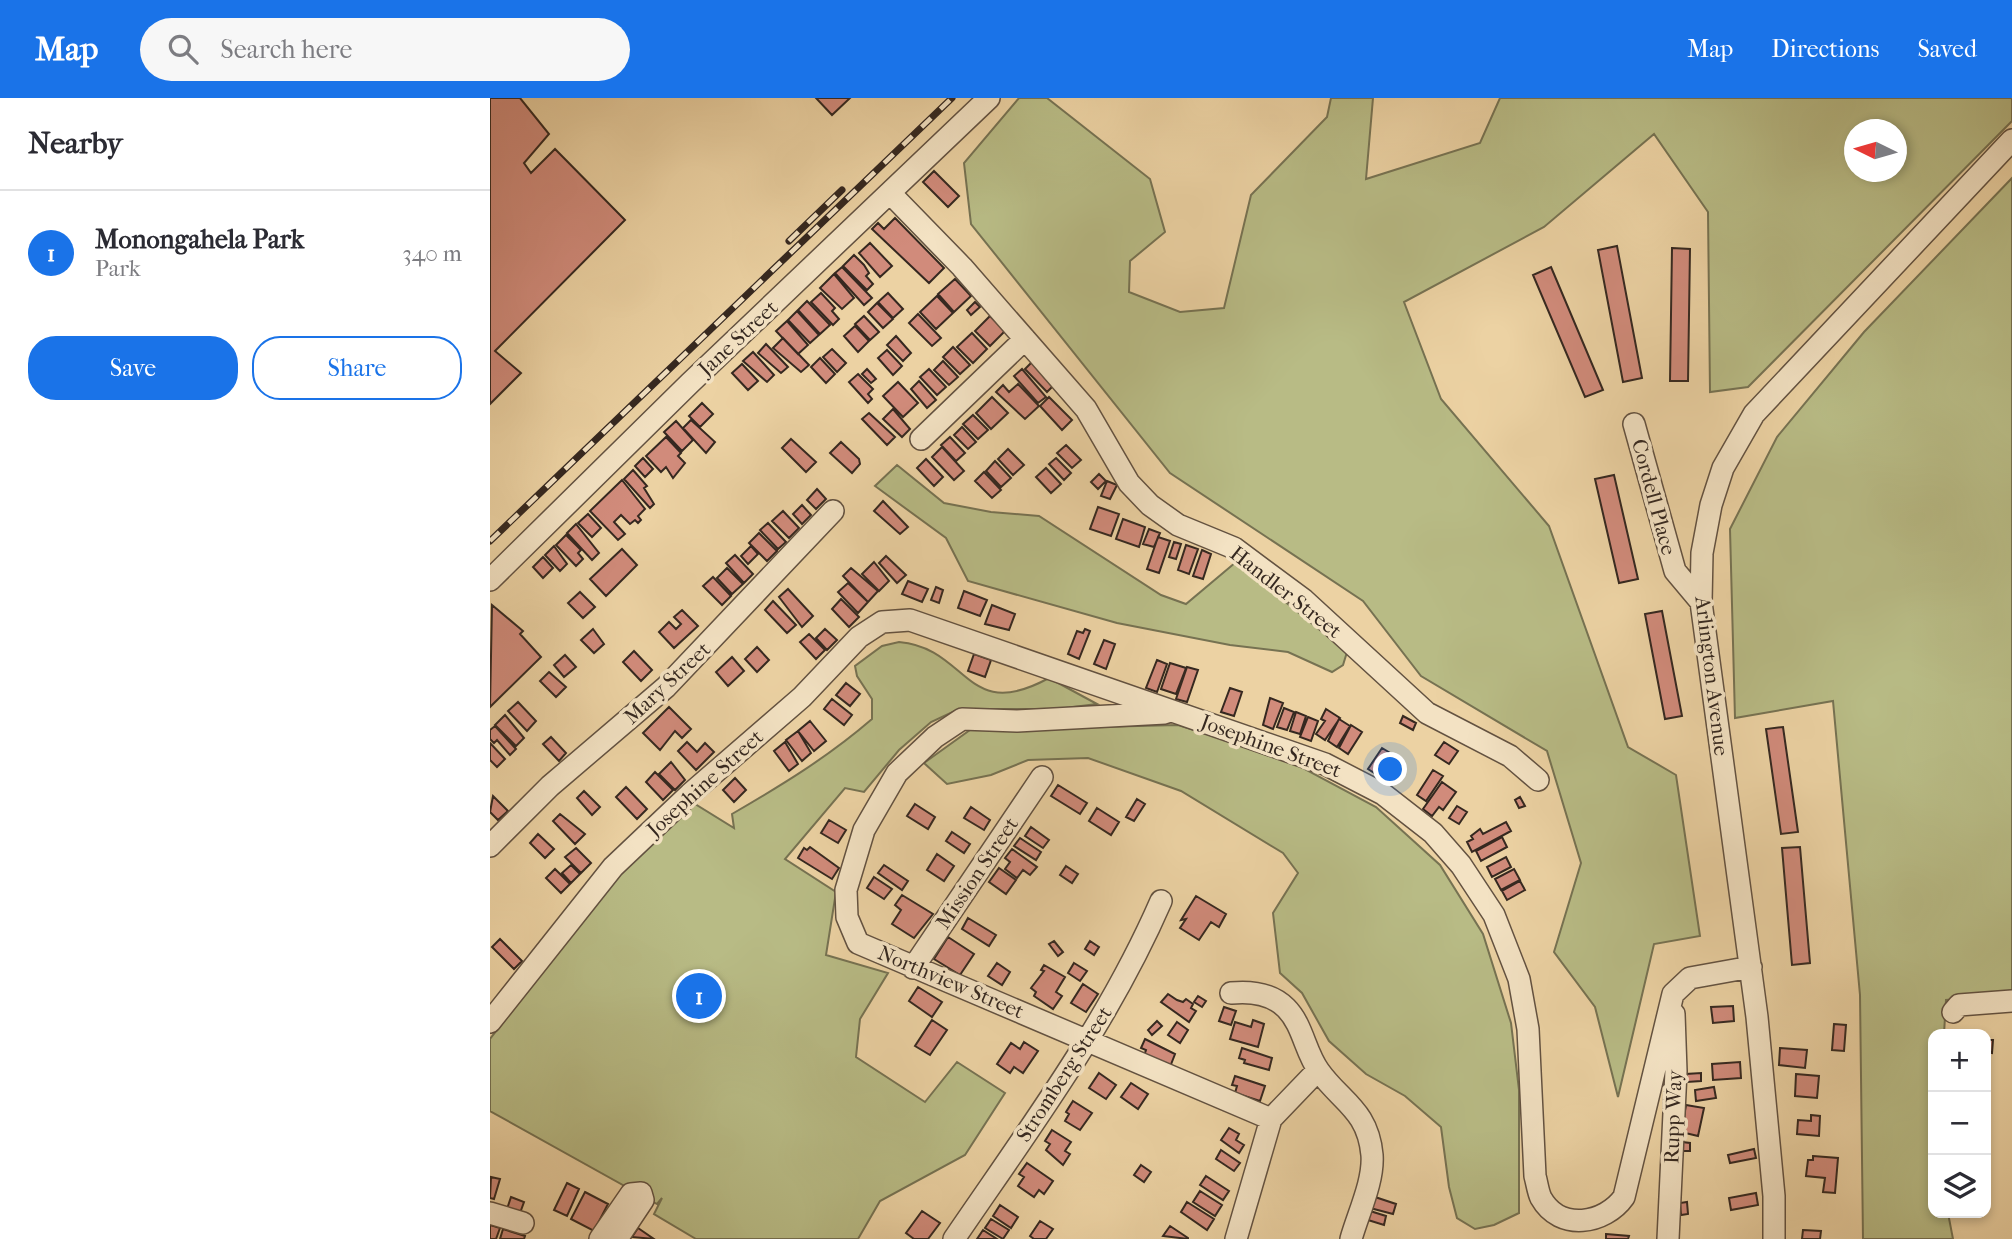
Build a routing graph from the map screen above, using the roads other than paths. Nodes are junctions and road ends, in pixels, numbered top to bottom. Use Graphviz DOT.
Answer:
graph roads {
  1 [pos="989,98"];
  2 [pos="2012,141"];
  3 [pos="891,194"];
  4 [pos="1025,338"];
  5 [pos="1634,424"];
  6 [pos="921,439"];
  7 [pos="833,511"];
  8 [pos="490,580"];
  9 [pos="1701,602"];
  10 [pos="1176,712"];
  11 [pos="1042,777"];
  12 [pos="1538,780"];
  13 [pos="490,846"];
  14 [pos="1161,901"];
  15 [pos="1751,967"];
  16 [pos="913,968"];
  17 [pos="1231,993"];
  18 [pos="1673,994"];
  19 [pos="2012,1001"];
  20 [pos="1953,1012"];
  21 [pos="490,1022"];
  22 [pos="1088,1043"];
  23 [pos="1318,1070"];
  24 [pos="1271,1119"];
  25 [pos="490,1213"];
  26 [pos="523,1223"];
  27 [pos="1571,1230"];
  28 [pos="1235,1237"];
  29 [pos="600,1239"];
  30 [pos="617,1239"];
  31 [pos="954,1239"];
  32 [pos="1351,1239"];
  33 [pos="1668,1239"];
  34 [pos="1774,1239"];
  1 -- 3 [label="street, Jane Street"];
  2 -- 9 [label="street, Arlington Avenue"];
  3 -- 4 [label="street, Handler Street"];
  3 -- 8 [label="street, Jane Street"];
  4 -- 6 [label="street"];
  4 -- 12 [label="street, Handler Street"];
  5 -- 9 [label="street, Cordell Place"];
  7 -- 13 [label="street, Mary Street"];
  9 -- 15 [label="street, Arlington Avenue"];
  10 -- 16 [label="street, Northview Street"];
  10 -- 21 [label="street, Josephine Street"];
  10 -- 27 [label="street, Josephine Street"];
  11 -- 16 [label="street, Mission Street"];
  14 -- 22 [label="street, Stromberg Street"];
  15 -- 18 [label="street"];
  15 -- 34 [label="street, Arlington Avenue"];
  16 -- 22 [label="street, Northview Street"];
  17 -- 23 [label="street"];
  18 -- 27 [label="street, Josephine Street"];
  18 -- 33 [label="street, Rupp Way"];
  19 -- 20 [label="street"];
  22 -- 24 [label="street, Northview Street"];
  22 -- 31 [label="street, Stromberg Street"];
  23 -- 24 [label="street"];
  23 -- 32 [label="street"];
  24 -- 28 [label="street"];
  25 -- 26 [label="street"];
  29 -- 30 [label="street"];
}
